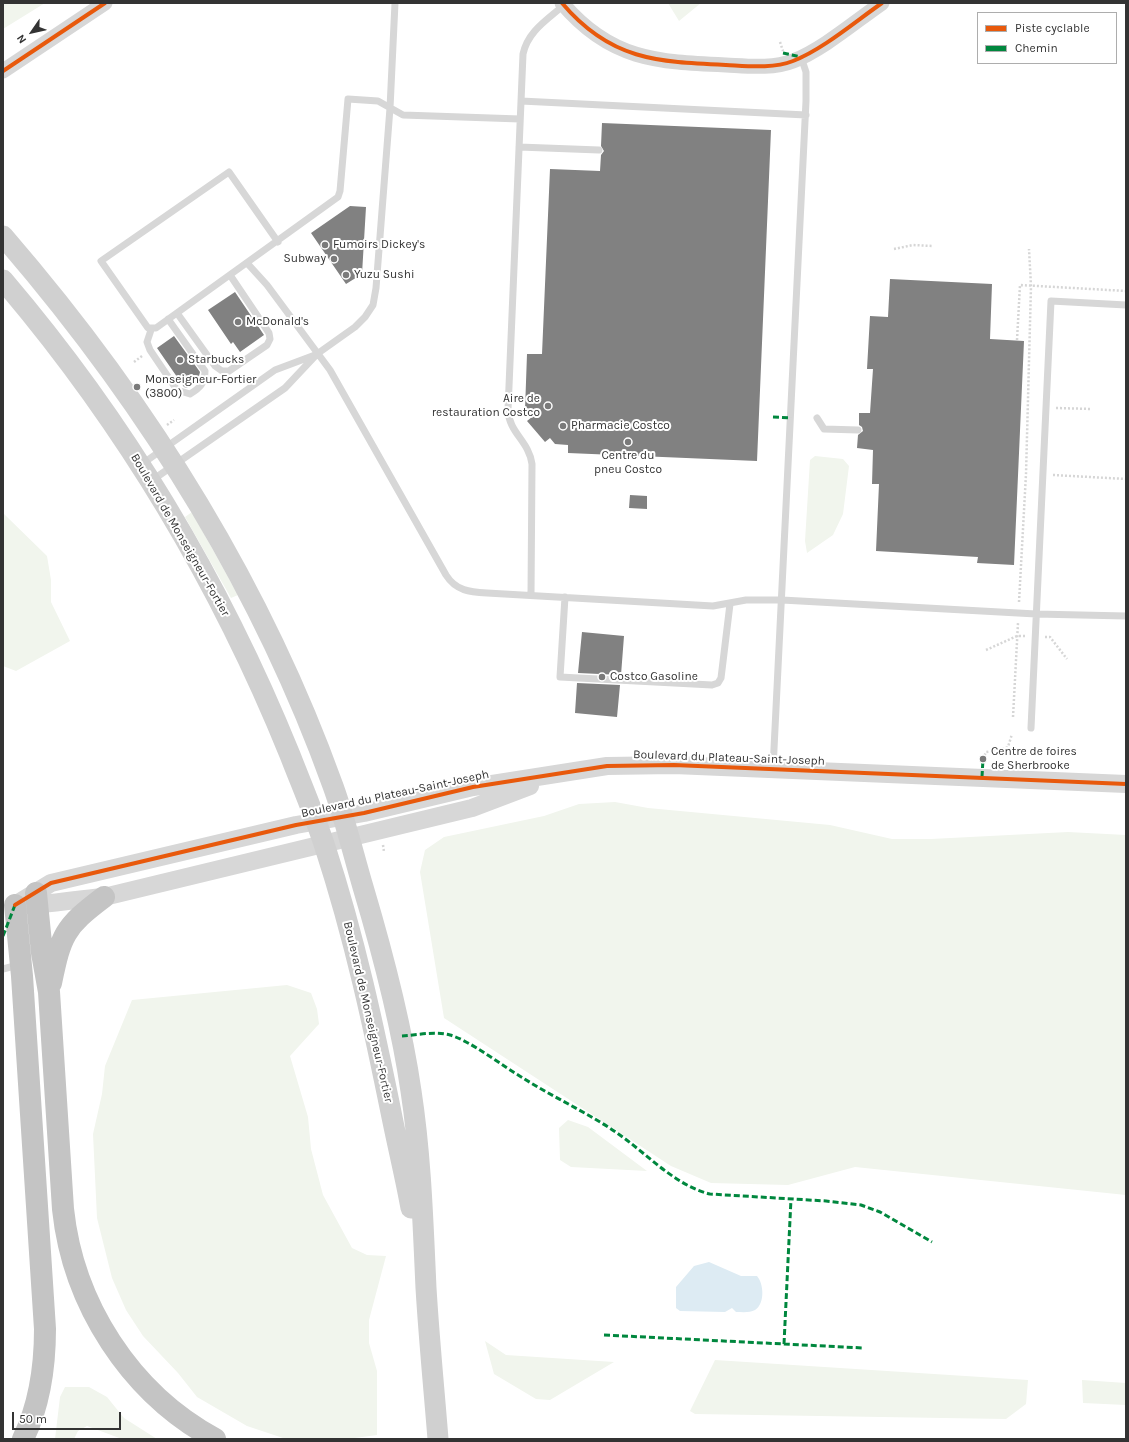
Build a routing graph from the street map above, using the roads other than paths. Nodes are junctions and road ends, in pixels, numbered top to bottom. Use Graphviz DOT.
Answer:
graph roads {
  1 [pos="105,3"];
  2 [pos="395,3"];
  3 [pos="882,3"];
  4 [pos="563,4"];
  5 [pos="801,57"];
  6 [pos="3,71"];
  7 [pos="521,101"];
  8 [pos="390,108"];
  9 [pos="806,115"];
  10 [pos="520,119"];
  11 [pos="519,147"];
  12 [pos="599,150"];
  13 [pos="3,236"];
  14 [pos="278,242"];
  15 [pos="247,263"];
  16 [pos="230,275"];
  17 [pos="3,280"];
  18 [pos="1126,306"];
  19 [pos="177,313"];
  20 [pos="168,319"];
  21 [pos="151,330"];
  22 [pos="317,354"];
  23 [pos="817,418"];
  24 [pos="858,430"];
  25 [pos="169,457"];
  26 [pos="146,473"];
  27 [pos="531,595"];
  28 [pos="565,597"];
  29 [pos="782,600"];
  30 [pos="730,604"];
  31 [pos="1036,614"];
  32 [pos="1126,616"];
  33 [pos="1031,728"];
  34 [pos="773,769"];
  35 [pos="562,774"];
  36 [pos="1126,784"];
  37 [pos="343,816"];
  38 [pos="316,821"];
  39 [pos="349,838"];
  40 [pos="324,844"];
  41 [pos="104,897"];
  42 [pos="36,899"];
  43 [pos="9,907"];
  44 [pos="12,967"];
  45 [pos="49,992"];
  46 [pos="427,1306"];
  47 [pos="23,1439"];
  48 [pos="215,1439"];
  49 [pos="438,1439"];
  1 -- 6 [label="street"];
  2 -- 8 [label="lane"];
  3 -- 5 [label="street"];
  4 -- 5 [label="street"];
  4 -- 7 [label="lane"];
  5 -- 9 [label="lane"];
  7 -- 9 [label="lane"];
  7 -- 10 [label="lane"];
  8 -- 10 [label="lane"];
  8 -- 14 [label="lane"];
  8 -- 22 [label="lane"];
  9 -- 29 [label="lane"];
  10 -- 11 [label="lane"];
  11 -- 12 [label="lane"];
  11 -- 27 [label="lane"];
  13 -- 25 [label="main road, Boulevard de Monseigneur-Fortier"];
  14 -- 15 [label="lane"];
  14 -- 21 [label="lane"];
  15 -- 16 [label="lane"];
  15 -- 22 [label="lane"];
  16 -- 19 [label="lane"];
  16 -- 19 [label="lane"];
  17 -- 26 [label="main road, Boulevard de Monseigneur-Fortier"];
  18 -- 31 [label="lane"];
  19 -- 20 [label="lane"];
  20 -- 21 [label="lane"];
  20 -- 21 [label="lane"];
  22 -- 25 [label="lane"];
  22 -- 25 [label="lane"];
  22 -- 27 [label="lane"];
  23 -- 24 [label="lane"];
  25 -- 26 [label="lane"];
  25 -- 26 [label="lane"];
  25 -- 37 [label="main road, Boulevard de Monseigneur-Fortier"];
  26 -- 38 [label="main road, Boulevard de Monseigneur-Fortier"];
  27 -- 28 [label="lane"];
  28 -- 30 [label="lane"];
  28 -- 30 [label="lane"];
  29 -- 30 [label="lane"];
  29 -- 31 [label="lane"];
  29 -- 34 [label="lane"];
  31 -- 32 [label="lane"];
  31 -- 33 [label="lane"];
  34 -- 35 [label="street, Boulevard du Plateau-Saint-Joseph"];
  34 -- 36 [label="street, Boulevard du Plateau-Saint-Joseph"];
  35 -- 37 [label="street, Boulevard du Plateau-Saint-Joseph"];
  35 -- 39 [label="street, Boulevard du Plateau-Saint-Joseph"];
  37 -- 38 [label="street, Boulevard du Plateau-Saint-Joseph"];
  37 -- 39 [label="main road, Boulevard de Monseigneur-Fortier"];
  38 -- 40 [label="main road, Boulevard de Monseigneur-Fortier"];
  38 -- 42 [label="street, Boulevard du Plateau-Saint-Joseph"];
  39 -- 40 [label="street, Boulevard du Plateau-Saint-Joseph"];
  39 -- 46 [label="main road, Boulevard de Monseigneur-Fortier"];
  40 -- 41 [label="street, Boulevard du Plateau-Saint-Joseph"];
  40 -- 46 [label="main road, Boulevard de Monseigneur-Fortier"];
  41 -- 42 [label="street, Boulevard du Plateau-Saint-Joseph"];
  41 -- 45 [label="highway"];
  42 -- 43 [label="street, Boulevard du Plateau-Saint-Joseph"];
  42 -- 45 [label="highway"];
  43 -- 44 [label="highway"];
  44 -- 47 [label="highway"];
  45 -- 48 [label="highway"];
  46 -- 49 [label="main road, Boulevard de Monseigneur-Fortier"];
}
